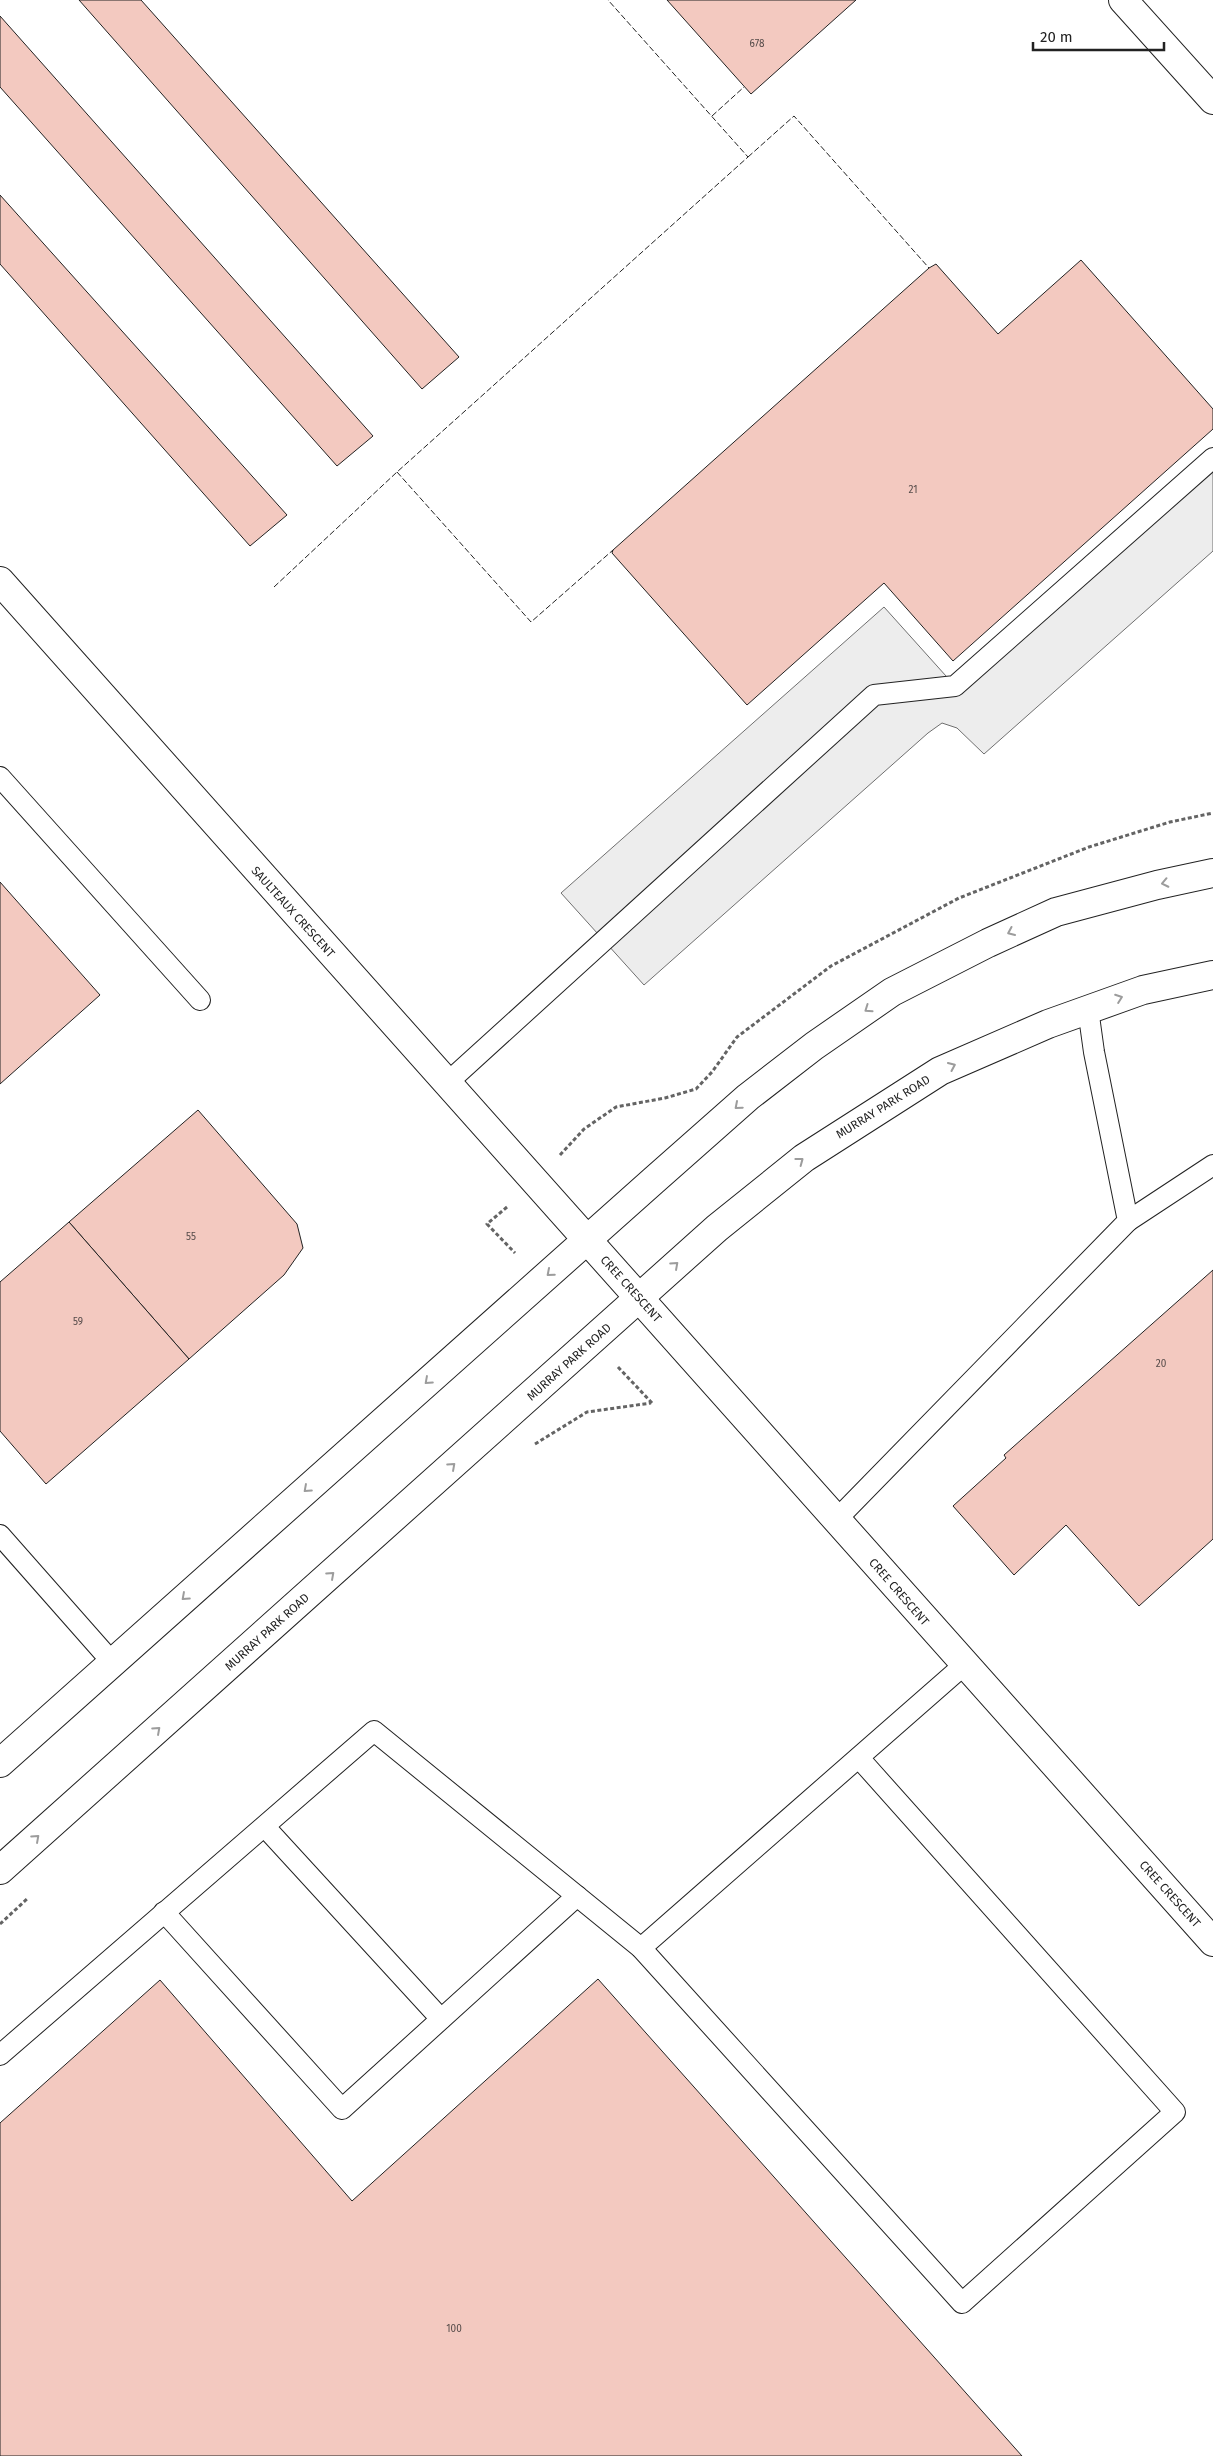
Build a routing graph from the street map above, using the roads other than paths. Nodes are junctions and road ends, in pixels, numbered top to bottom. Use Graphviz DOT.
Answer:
graph roads {
  1 [pos="1123,0"];
  2 [pos="1213,100"];
  3 [pos="1213,458"];
  4 [pos="0,581"];
  5 [pos="0,777"];
  6 [pos="1213,873"];
  7 [pos="1213,975"];
  8 [pos="200,1000"];
  9 [pos="1088,1009"];
  10 [pos="446,1084"];
  11 [pos="1213,1165"];
  12 [pos="1128,1221"];
  13 [pos="587,1241"];
  14 [pos="639,1298"];
  15 [pos="836,1520"];
  16 [pos="0,1535"];
  17 [pos="112,1662"];
  18 [pos="964,1665"];
  19 [pos="859,1758"];
  20 [pos="0,1763"];
  21 [pos="265,1827"];
  22 [pos="0,1870"];
  23 [pos="577,1896"];
  24 [pos="164,1912"];
  25 [pos="1213,1942"];
  26 [pos="641,1948"];
  27 [pos="440,2019"];
  28 [pos="0,2055"];
  1 -- 2 [label="street"];
  3 -- 10 [label="lane"];
  4 -- 10 [label="street, SAULTEAUX CRESCENT"];
  5 -- 8 [label="lane"];
  6 -- 13 [label="street, one-way"];
  9 -- 7 [label="street, MURRAY PARK ROAD, one-way"];
  9 -- 12 [label="lane"];
  14 -- 9 [label="street, MURRAY PARK ROAD, one-way"];
  10 -- 13 [label="street, SAULTEAUX CRESCENT"];
  11 -- 12 [label="lane"];
  12 -- 15 [label="lane"];
  13 -- 14 [label="street, CREE CRESCENT"];
  13 -- 17 [label="street, one-way"];
  14 -- 15 [label="street, CREE CRESCENT"];
  22 -- 14 [label="street, MURRAY PARK ROAD, one-way"];
  15 -- 18 [label="street, CREE CRESCENT"];
  16 -- 17 [label="lane"];
  17 -- 20 [label="street"];
  18 -- 19 [label="lane"];
  18 -- 25 [label="street, CREE CRESCENT"];
  19 -- 26 [label="lane"];
  19 -- 26 [label="lane"];
  21 -- 23 [label="lane"];
  21 -- 24 [label="lane"];
  21 -- 27 [label="lane"];
  23 -- 26 [label="lane"];
  23 -- 27 [label="lane"];
  24 -- 27 [label="lane"];
  24 -- 28 [label="lane"];
}
